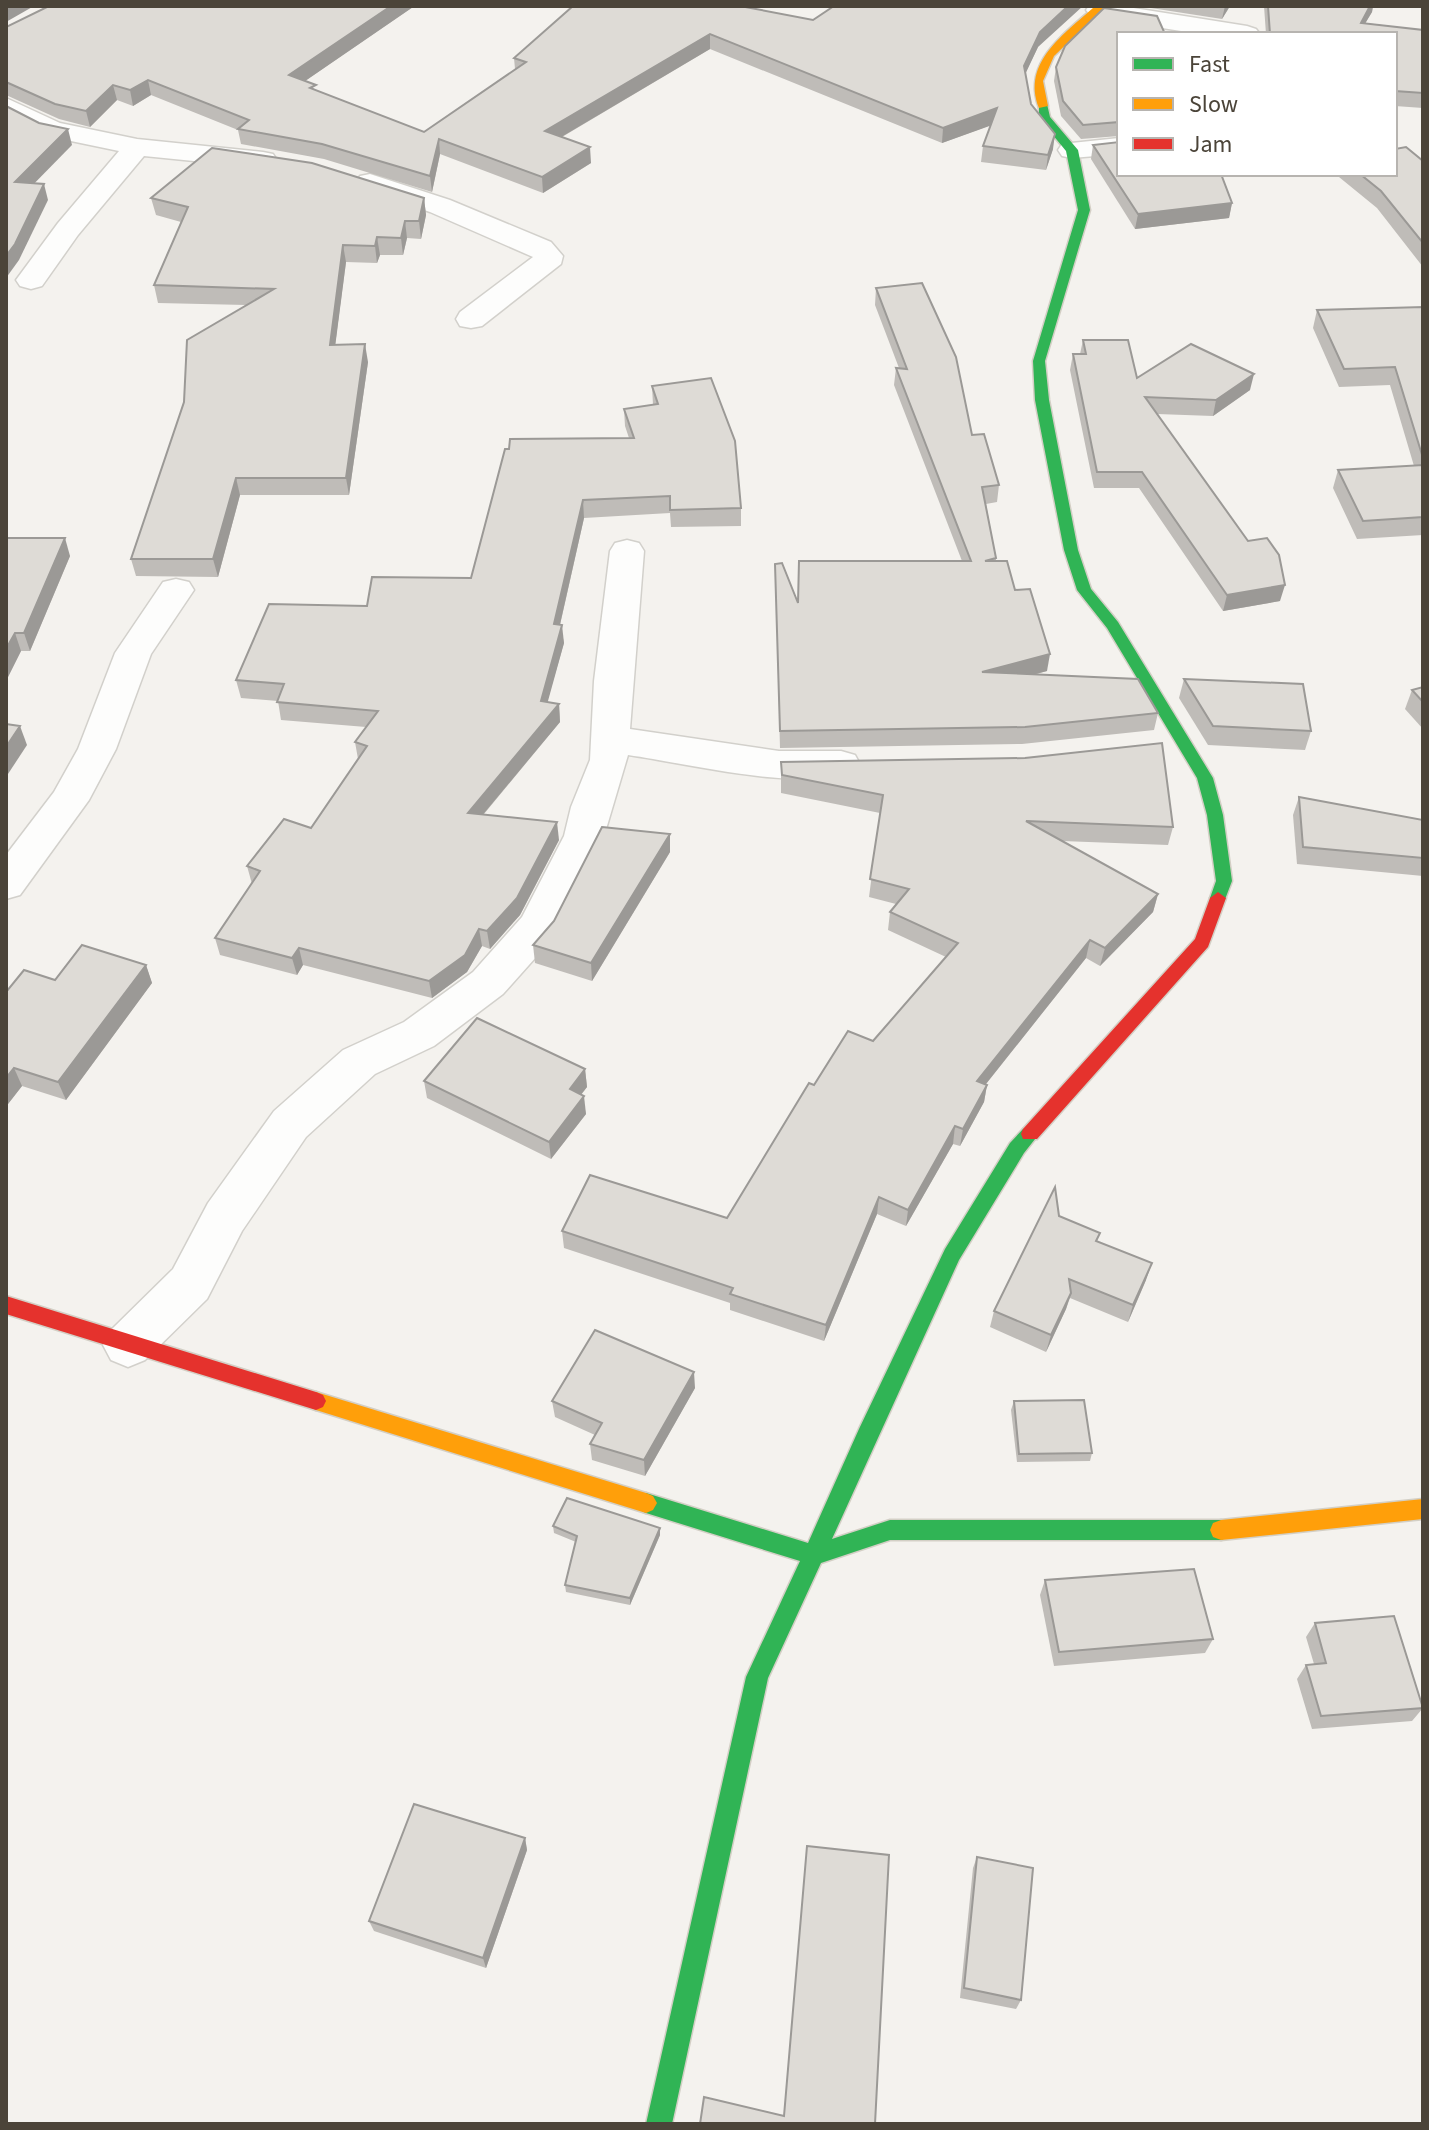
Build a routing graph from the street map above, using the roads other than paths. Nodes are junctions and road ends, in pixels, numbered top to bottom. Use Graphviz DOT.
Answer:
graph roads {
  1 [pos="1099,8"];
  2 [pos="1236,32"];
  3 [pos="6,106"];
  4 [pos="1117,146"];
  5 [pos="137,147"];
  6 [pos="1072,150"];
  7 [pos="288,163"];
  8 [pos="350,177"];
  9 [pos="31,280"];
  10 [pos="471,319"];
  11 [pos="627,551"];
  12 [pos="176,590"];
  13 [pos="609,739"];
  14 [pos="1184,743"];
  15 [pos="1140,748"];
  16 [pos="875,764"];
  17 [pos="6,884"];
  18 [pos="6,1305"];
  19 [pos="128,1345"];
  20 [pos="1423,1509"];
  21 [pos="814,1555"];
  22 [pos="659,2124"];
  1 -- 2 [label="street"];
  1 -- 6 [label="street"];
  3 -- 5 [label="street"];
  4 -- 6 [label="street"];
  5 -- 7 [label="street"];
  5 -- 9 [label="street"];
  6 -- 14 [label="street"];
  8 -- 10 [label="street"];
  11 -- 13 [label="street"];
  12 -- 17 [label="street"];
  13 -- 16 [label="street"];
  13 -- 19 [label="street"];
  14 -- 15 [label="street"];
  14 -- 21 [label="street"];
  18 -- 19 [label="street"];
  19 -- 21 [label="street"];
  20 -- 21 [label="street"];
  21 -- 22 [label="street"];
}
